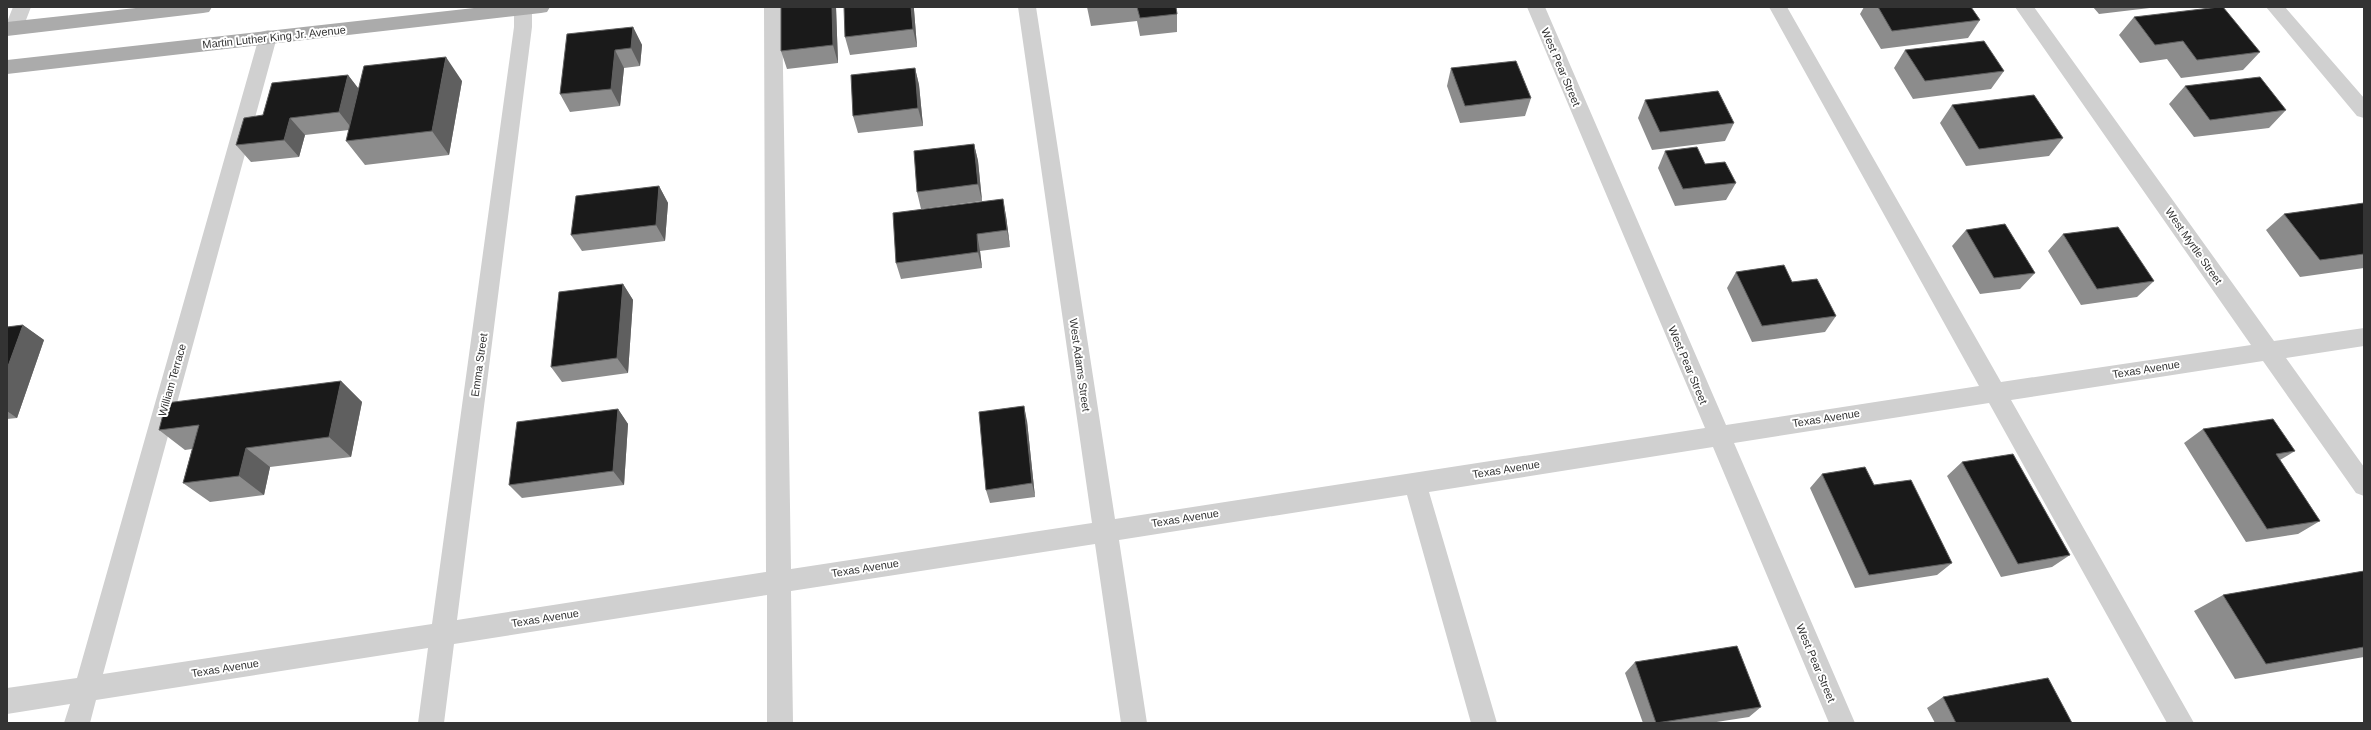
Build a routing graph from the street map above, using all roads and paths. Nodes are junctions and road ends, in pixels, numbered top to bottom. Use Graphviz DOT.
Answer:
graph roads {
  1 [pos="22,7"];
  2 [pos="203,7"];
  3 [pos="773,7"];
  4 [pos="1027,7"];
  5 [pos="1536,7"];
  6 [pos="1778,7"];
  7 [pos="2024,7"];
  8 [pos="2276,7"];
  9 [pos="529,8"];
  10 [pos="10,28"];
  11 [pos="268,37"];
  12 [pos="7,67"];
  13 [pos="2364,112"];
  14 [pos="2364,337"];
  15 [pos="2268,351"];
  16 [pos="1995,392"];
  17 [pos="1718,436"];
  18 [pos="1416,483"];
  19 [pos="2364,486"];
  20 [pos="1104,530"];
  21 [pos="780,581"];
  22 [pos="443,634"];
  23 [pos="86,689"];
  24 [pos="7,701"];
  25 [pos="76,723"];
  26 [pos="430,723"];
  27 [pos="780,723"];
  28 [pos="1134,723"];
  29 [pos="1484,723"];
  30 [pos="1842,723"];
  31 [pos="2181,723"];
  1 -- 10 [label="street"];
  2 -- 10 [label="main road"];
  3 -- 21 [label="street"];
  4 -- 20 [label="street, West Adams Street"];
  5 -- 17 [label="street, West Pear Street"];
  6 -- 16 [label="street"];
  7 -- 15 [label="street, West Myrtle Street"];
  8 -- 13 [label="street"];
  9 -- 11 [label="main road, Martin Luther King Jr. Avenue"];
  9 -- 22 [label="street, Emma Street"];
  11 -- 12 [label="main road, Martin Luther King Jr. Avenue"];
  11 -- 23 [label="street, William Terrace"];
  14 -- 15 [label="street, Texas Avenue"];
  15 -- 16 [label="street, Texas Avenue"];
  15 -- 19 [label="street, West Myrtle Street"];
  16 -- 17 [label="street, Texas Avenue"];
  16 -- 31 [label="street"];
  17 -- 18 [label="street, Texas Avenue"];
  17 -- 30 [label="street, West Pear Street"];
  18 -- 20 [label="street, Texas Avenue"];
  18 -- 29 [label="street"];
  20 -- 21 [label="street, Texas Avenue"];
  20 -- 28 [label="street, West Adams Street"];
  21 -- 22 [label="street, Texas Avenue"];
  21 -- 27 [label="street"];
  22 -- 23 [label="street, Texas Avenue"];
  22 -- 26 [label="street, Emma Street"];
  23 -- 24 [label="street, Texas Avenue"];
  23 -- 25 [label="street, William Terrace"];
}
